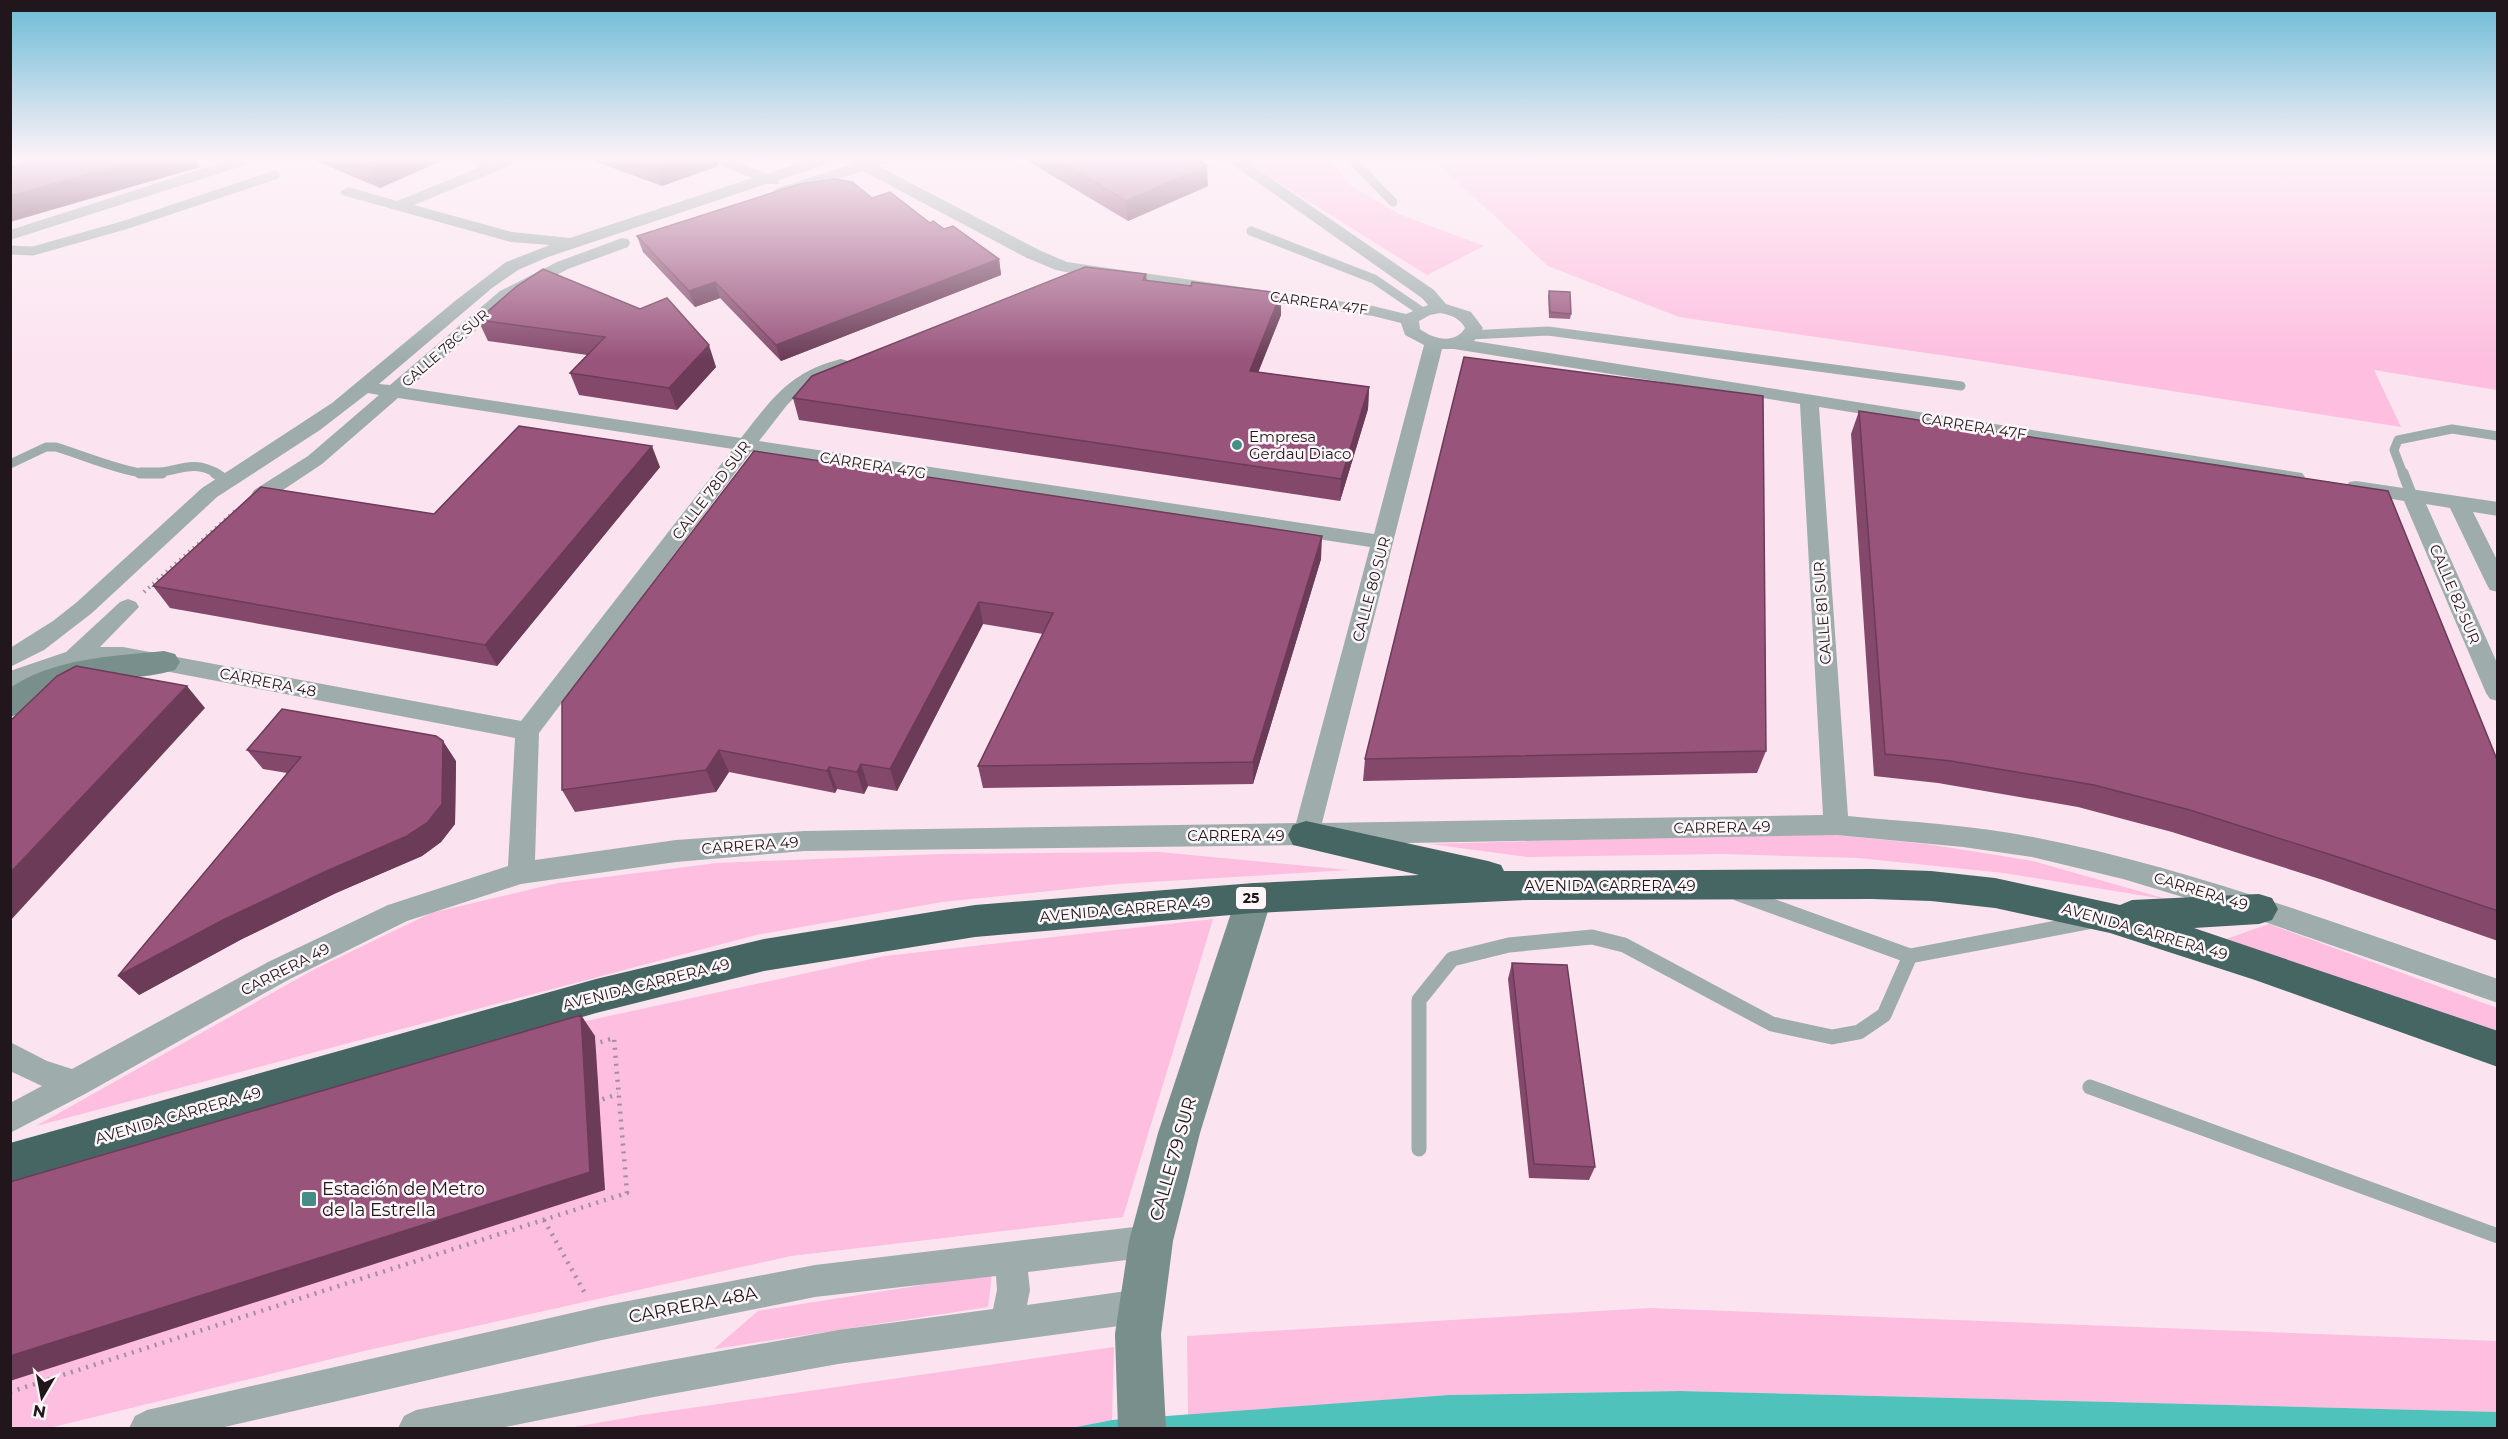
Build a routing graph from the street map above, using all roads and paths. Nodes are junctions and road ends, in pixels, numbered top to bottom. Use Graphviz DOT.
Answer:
graph roads {
  1 [pos="41,225"];
  2 [pos="124,225"];
  3 [pos="470,225"];
  4 [pos="633,225"];
  5 [pos="678,225"];
  6 [pos="978,225"];
  7 [pos="1329,225"];
  8 [pos="1251,231"];
  9 [pos="10,235"];
  10 [pos="511,237"];
  11 [pos="577,241"];
  12 [pos="10,250"];
  13 [pos="512,266"];
  14 [pos="1084,271"];
  15 [pos="1051,284"];
  16 [pos="1440,308"];
  17 [pos="1415,316"];
  18 [pos="1470,335"];
  19 [pos="1442,343"];
  20 [pos="863,356"];
  21 [pos="1962,386"];
  22 [pos="363,387"];
  23 [pos="395,392"];
  24 [pos="1809,400"];
  25 [pos="2498,436"];
  26 [pos="745,445"];
  27 [pos="10,464"];
  28 [pos="226,481"];
  29 [pos="2318,481"];
  30 [pos="2341,484"];
  31 [pos="261,495"];
  32 [pos="2412,496"];
  33 [pos="2458,503"];
  34 [pos="2498,509"];
  35 [pos="1383,542"];
  36 [pos="2498,585"];
  37 [pos="128,607"];
  38 [pos="10,659"];
  39 [pos="73,659"];
  40 [pos="164,662"];
  41 [pos="10,681"];
  42 [pos="2498,693"];
  43 [pos="13,716"];
  44 [pos="527,731"];
  45 [pos="1836,825"];
  46 [pos="1306,835"];
  47 [pos="521,873"];
  48 [pos="1528,885"];
  49 [pos="1711,885"];
  50 [pos="1254,898"];
  51 [pos="2259,909"];
  52 [pos="2110,917"];
  53 [pos="1910,956"];
  54 [pos="2498,991"];
  55 [pos="584,1047"];
  56 [pos="2498,1049"];
  57 [pos="10,1055"];
  58 [pos="75,1084"];
  59 [pos="2090,1087"];
  60 [pos="618,1095"];
  61 [pos="590,1103"];
  62 [pos="10,1109"];
  63 [pos="10,1119"];
  64 [pos="1419,1149"];
  65 [pos="10,1163"];
  66 [pos="544,1220"];
  67 [pos="2498,1236"];
  68 [pos="1151,1240"];
  69 [pos="1006,1258"];
  70 [pos="1141,1306"];
  71 [pos="602,1323"];
  72 [pos="1004,1323"];
  73 [pos="10,1392"];
  74 [pos="1140,1408"];
  75 [pos="240,1418"];
  76 [pos="147,1428"];
  77 [pos="416,1428"];
  1 -- 9 [label="street"];
  2 -- 12 [label="lane"];
  3 -- 10 [label="street"];
  4 -- 11 [label="street, CALLE 78C SUR"];
  5 -- 23 [label="street, CALLE 78C SUR"];
  6 -- 14 [label="street"];
  7 -- 16 [label="street"];
  8 -- 17 [label="lane"];
  10 -- 11 [label="street"];
  10 -- 13 [label="street"];
  11 -- 13 [label="street, CALLE 78C SUR"];
  13 -- 22 [label="street, CALLE 78C SUR"];
  14 -- 15 [label="street"];
  14 -- 17 [label="street, CARRERA 47F"];
  16 -- 17 [label="street"];
  16 -- 18 [label="street"];
  17 -- 19 [label="street"];
  18 -- 19 [label="street"];
  18 -- 21 [label="lane"];
  19 -- 24 [label="street, CARRERA 47F"];
  19 -- 35 [label="street, CALLE 80 SUR"];
  20 -- 26 [label="street, CALLE 78D SUR"];
  22 -- 23 [label="street, CARRERA 47G"];
  22 -- 28 [label="street, CALLE 78C SUR"];
  23 -- 26 [label="street, CARRERA 47G"];
  23 -- 31 [label="street, CALLE 78C SUR"];
  24 -- 29 [label="street, CARRERA 47F"];
  24 -- 45 [label="street, CALLE 81 SUR"];
  25 -- 32 [label="lane"];
  26 -- 35 [label="street, CARRERA 47G"];
  26 -- 44 [label="street, CALLE 78D SUR"];
  27 -- 28 [label="lane"];
  28 -- 38 [label="street, CALLE 78C SUR"];
  30 -- 32 [label="street"];
  31 -- 37 [label="path"];
  32 -- 33 [label="street"];
  32 -- 42 [label="street, CALLE 82 SUR"];
  33 -- 34 [label="street"];
  33 -- 36 [label="street"];
  35 -- 46 [label="street, CALLE 80 SUR"];
  37 -- 39 [label="street"];
  39 -- 40 [label="street, CARRERA 48"];
  39 -- 41 [label="street, CARRERA 48"];
  40 -- 43 [label="street"];
  40 -- 44 [label="street, CARRERA 48"];
  44 -- 47 [label="street"];
  45 -- 46 [label="street, CARRERA 49"];
  45 -- 51 [label="street, CARRERA 49"];
  46 -- 47 [label="street, CARRERA 49"];
  46 -- 48 [label="highway"];
  47 -- 58 [label="street, CARRERA 49"];
  48 -- 49 [label="highway, AVENIDA CARRERA 49 / 25"];
  48 -- 50 [label="highway, AVENIDA CARRERA 49 / 25"];
  49 -- 52 [label="highway, AVENIDA CARRERA 49 / 25"];
  49 -- 53 [label="lane"];
  50 -- 65 [label="highway, AVENIDA CARRERA 49 / 25"];
  50 -- 68 [label="street, CALLE 79 SUR"];
  51 -- 52 [label="highway"];
  51 -- 54 [label="street, CARRERA 49"];
  52 -- 53 [label="lane"];
  52 -- 56 [label="highway, AVENIDA CARRERA 49 / 25"];
  53 -- 64 [label="lane"];
  55 -- 60 [label="path"];
  57 -- 58 [label="street"];
  58 -- 62 [label="street"];
  58 -- 63 [label="street, CARRERA 49"];
  59 -- 67 [label="lane"];
  60 -- 61 [label="path"];
  60 -- 66 [label="path"];
  66 -- 71 [label="path"];
  66 -- 73 [label="path"];
  68 -- 69 [label="street, CARRERA 48A"];
  68 -- 70 [label="street, CALLE 79 SUR"];
  69 -- 71 [label="street, CARRERA 48A"];
  69 -- 72 [label="street"];
  70 -- 72 [label="street"];
  70 -- 74 [label="street, CALLE 79 SUR"];
  71 -- 75 [label="street, CARRERA 48A"];
  72 -- 77 [label="street"];
  75 -- 76 [label="street, CARRERA 48A"];
}
